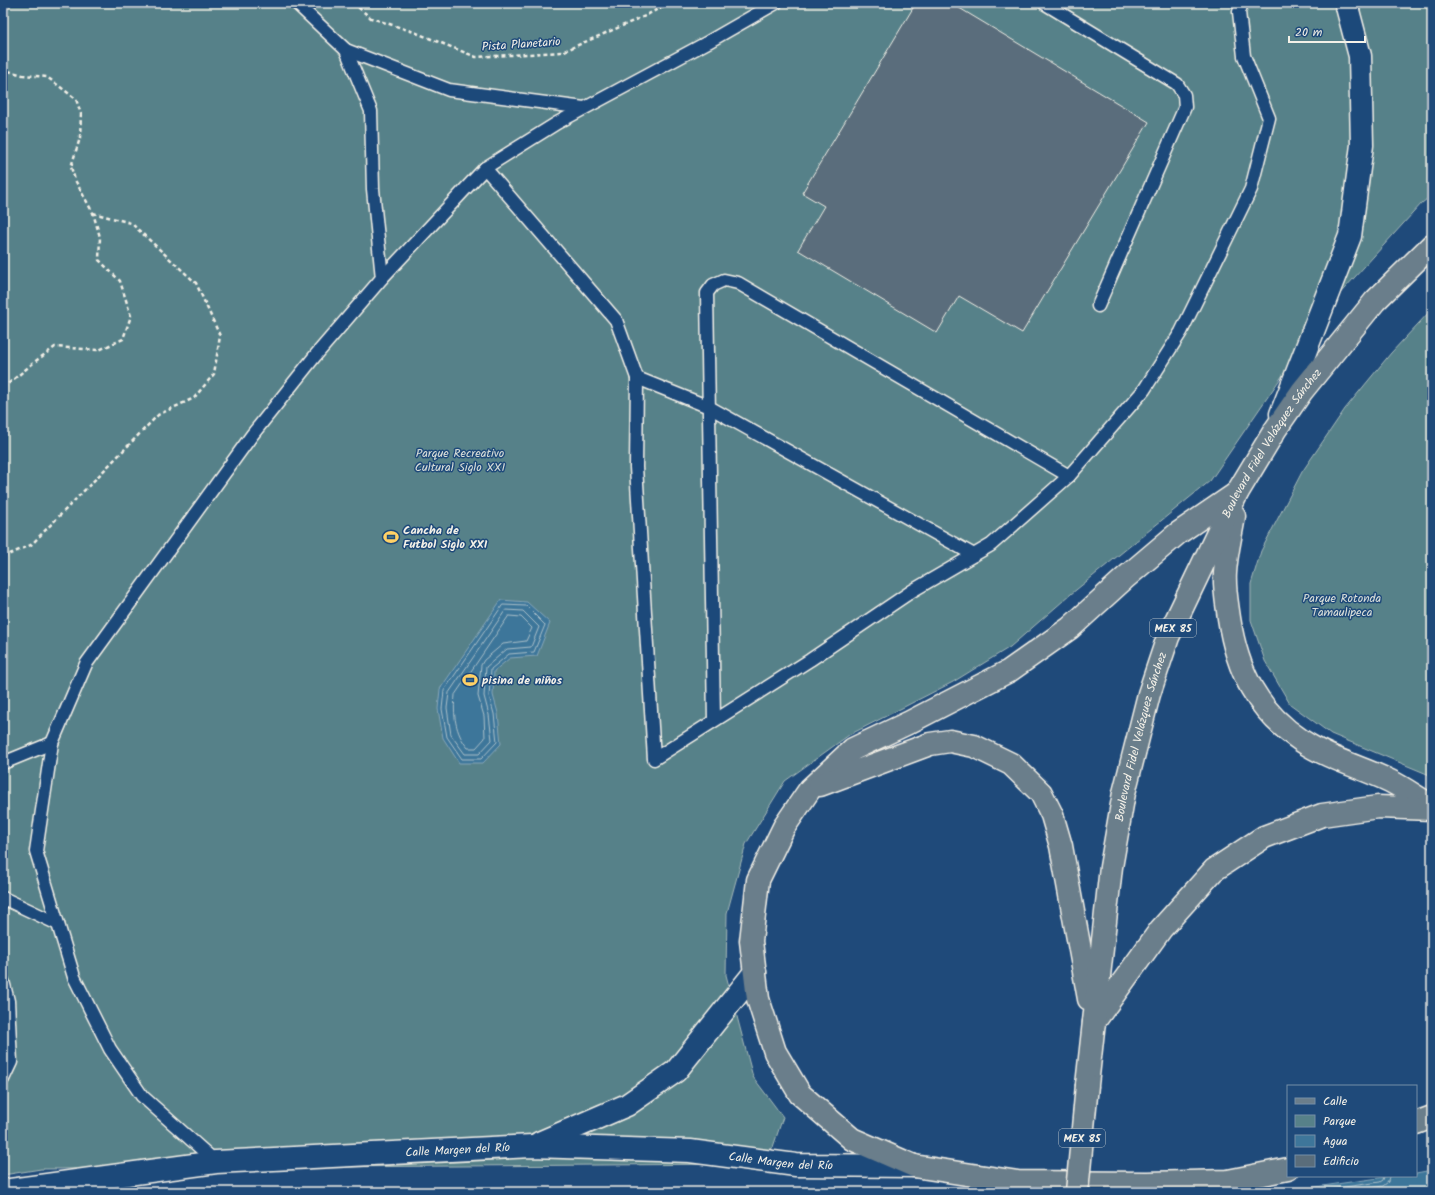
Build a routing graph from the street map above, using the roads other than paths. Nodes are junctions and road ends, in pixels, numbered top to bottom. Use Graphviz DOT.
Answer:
graph roads {
  1 [pos="296,3"];
  2 [pos="776,3"];
  3 [pos="1044,3"];
  4 [pos="1242,3"];
  5 [pos="1346,3"];
  6 [pos="346,50"];
  7 [pos="584,108"];
  8 [pos="485,168"];
  9 [pos="1432,245"];
  10 [pos="382,278"];
  11 [pos="1098,306"];
  12 [pos="637,378"];
  13 [pos="709,407"];
  14 [pos="1275,430"];
  15 [pos="1070,476"];
  16 [pos="1237,493"];
  17 [pos="974,556"];
  18 [pos="714,720"];
  19 [pos="52,742"];
  20 [pos="3,763"];
  21 [pos="810,789"];
  22 [pos="1432,807"];
  23 [pos="3,898"];
  24 [pos="58,924"];
  25 [pos="755,972"];
  26 [pos="3,981"];
  27 [pos="1094,1023"];
  28 [pos="3,1079"];
  29 [pos="1432,1117"];
  30 [pos="1417,1123"];
  31 [pos="532,1146"];
  32 [pos="216,1162"];
  33 [pos="914,1166"];
  34 [pos="1287,1169"];
  35 [pos="3,1192"];
  36 [pos="1077,1192"];
  1 -- 6 [label="lane"];
  2 -- 7 [label="lane"];
  3 -- 11 [label="lane"];
  4 -- 15 [label="lane"];
  5 -- 14 [label="street"];
  6 -- 7 [label="lane"];
  6 -- 10 [label="lane"];
  7 -- 8 [label="lane"];
  8 -- 10 [label="lane"];
  8 -- 12 [label="lane"];
  9 -- 14 [label="main road, Boulevard Fidel Velázquez Sánchez / MEX 85"];
  10 -- 19 [label="lane"];
  12 -- 13 [label="lane"];
  12 -- 18 [label="lane"];
  13 -- 15 [label="lane"];
  13 -- 17 [label="lane"];
  13 -- 18 [label="lane"];
  14 -- 16 [label="main road, Boulevard Fidel Velázquez Sánchez / MEX 85"];
  15 -- 17 [label="lane"];
  16 -- 21 [label="main road"];
  16 -- 22 [label="main road"];
  16 -- 27 [label="main road, Boulevard Fidel Velázquez Sánchez / MEX 85"];
  17 -- 18 [label="lane"];
  19 -- 20 [label="lane"];
  19 -- 24 [label="lane"];
  21 -- 25 [label="main road"];
  21 -- 27 [label="main road"];
  22 -- 27 [label="main road"];
  23 -- 24 [label="lane"];
  24 -- 32 [label="lane"];
  25 -- 31 [label="street"];
  25 -- 33 [label="main road"];
  26 -- 28 [label="lane"];
  27 -- 36 [label="main road, Boulevard Fidel Velázquez Sánchez / MEX 85, bridge"];
  29 -- 30 [label="main road"];
  31 -- 32 [label="street, Calle Margen del Río"];
  31 -- 33 [label="street, Calle Margen del Río"];
  32 -- 35 [label="street, Calle Margen del Río"];
  33 -- 34 [label="main road"];
}
